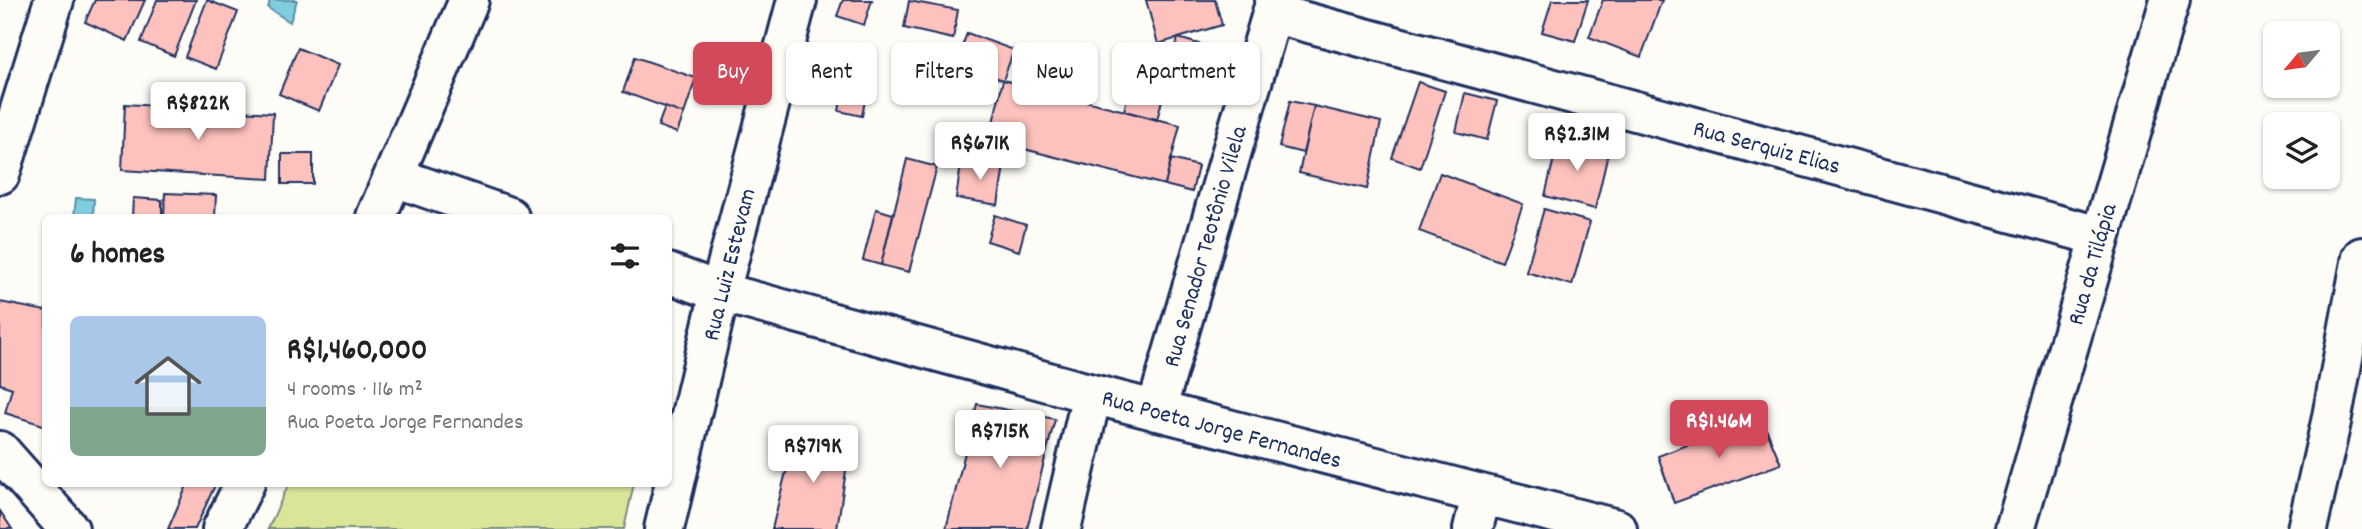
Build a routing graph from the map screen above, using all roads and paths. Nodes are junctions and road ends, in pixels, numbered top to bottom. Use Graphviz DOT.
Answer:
graph roads {
  1 [pos="54,0"];
  2 [pos="469,0"];
  3 [pos="797,0"];
  4 [pos="2170,0"];
  5 [pos="1274,6"];
  6 [pos="0,174"];
  7 [pos="395,177"];
  8 [pos="377,214"];
  9 [pos="500,214"];
  10 [pos="2099,236"];
  11 [pos="2362,257"];
  12 [pos="672,275"];
  13 [pos="720,292"];
  14 [pos="1092,394"];
  15 [pos="1156,411"];
  16 [pos="0,451"];
  17 [pos="243,487"];
  18 [pos="1477,513"];
  19 [pos="69,529"];
  20 [pos="222,529"];
  21 [pos="664,529"];
  22 [pos="1061,529"];
  23 [pos="1617,529"];
  24 [pos="2015,529"];
  25 [pos="2307,529"];
  1 -- 6 [label="street"];
  2 -- 7 [label="street"];
  3 -- 13 [label="street, Rua Luiz Estevam"];
  4 -- 10 [label="street, Rua da Tilápia"];
  5 -- 10 [label="street, Rua Serquiz Elias"];
  5 -- 15 [label="street, Rua Senador Teotônio Vilela"];
  7 -- 8 [label="street"];
  7 -- 9 [label="street"];
  10 -- 24 [label="street, Rua da Tilápia"];
  11 -- 25 [label="street"];
  12 -- 13 [label="street, Rua Poeta Jorge Fernandes"];
  13 -- 14 [label="street, Rua Poeta Jorge Fernandes"];
  13 -- 21 [label="street, Rua Luiz Estevam"];
  14 -- 15 [label="street, Rua Poeta Jorge Fernandes"];
  14 -- 22 [label="street"];
  15 -- 18 [label="street, Rua Poeta Jorge Fernandes"];
  16 -- 19 [label="street"];
  17 -- 20 [label="street"];
  18 -- 23 [label="street, Rua Poeta Jorge Fernandes"];
}
